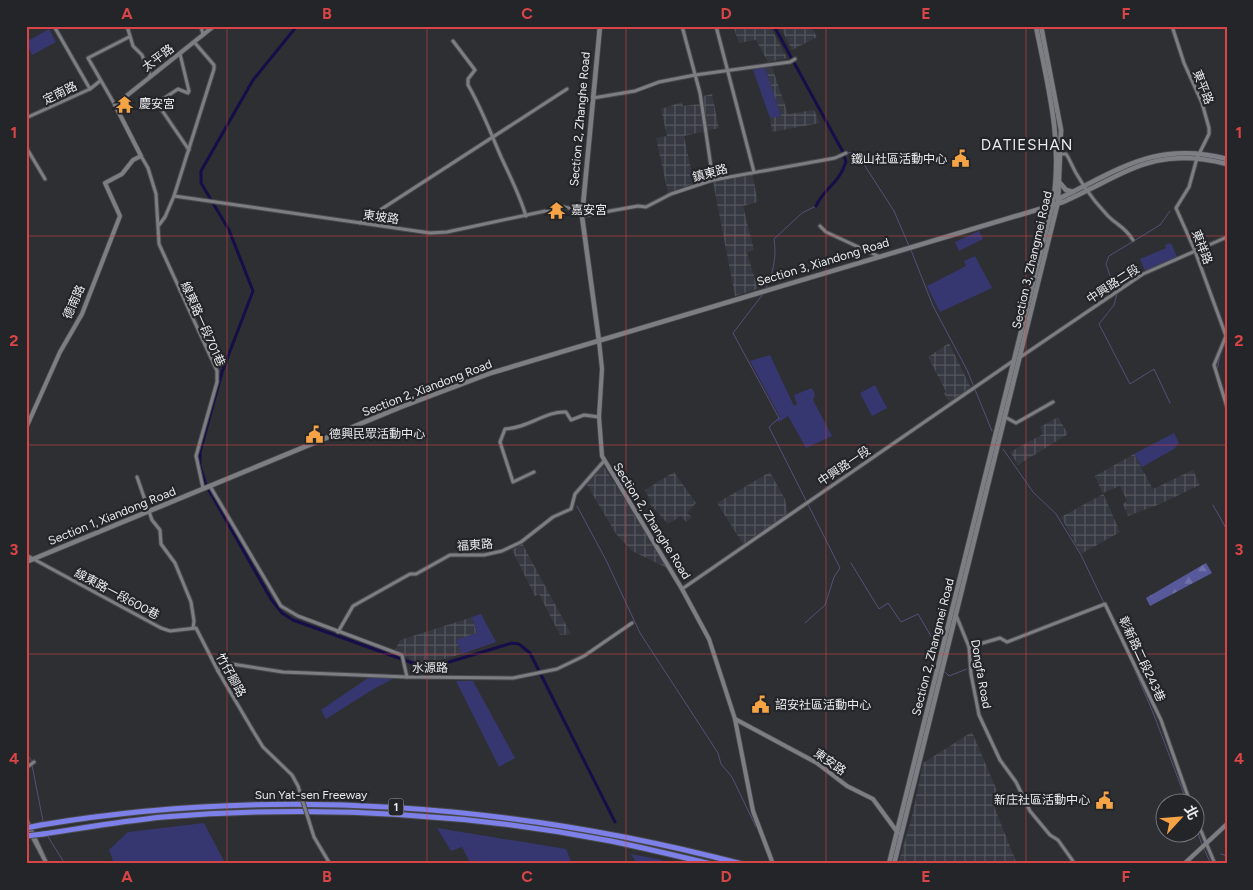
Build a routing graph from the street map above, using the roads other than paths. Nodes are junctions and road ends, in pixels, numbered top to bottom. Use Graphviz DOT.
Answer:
graph roads {
  1 [pos="54,26"];
  2 [pos="127,26"];
  3 [pos="201,26"];
  4 [pos="214,26"];
  5 [pos="600,26"];
  6 [pos="682,26"];
  7 [pos="716,26"];
  8 [pos="1036,26"];
  9 [pos="1041,26"];
  10 [pos="1172,26"];
  11 [pos="203,36"];
  12 [pos="129,37"];
  13 [pos="453,41"];
  14 [pos="195,43"];
  15 [pos="180,54"];
  16 [pos="793,60"];
  17 [pos="729,72"];
  18 [pos="695,75"];
  19 [pos="150,76"];
  20 [pos="100,81"];
  21 [pos="567,88"];
  22 [pos="90,89"];
  23 [pos="593,98"];
  24 [pos="115,105"];
  25 [pos="26,118"];
  26 [pos="494,136"];
  27 [pos="26,147"];
  28 [pos="189,150"];
  29 [pos="1200,152"];
  30 [pos="846,153"];
  31 [pos="1062,154"];
  32 [pos="141,156"];
  33 [pos="1196,158"];
  34 [pos="1227,159"];
  35 [pos="1227,164"];
  36 [pos="754,172"];
  37 [pos="45,178"];
  38 [pos="713,180"];
  39 [pos="1060,183"];
  40 [pos="1085,190"];
  41 [pos="1073,192"];
  42 [pos="174,196"];
  43 [pos="1057,201"];
  44 [pos="1176,208"];
  45 [pos="526,216"];
  46 [pos="582,216"];
  47 [pos="359,223"];
  48 [pos="159,226"];
  49 [pos="820,226"];
  50 [pos="1227,237"];
  51 [pos="1133,240"];
  52 [pos="1195,251"];
  53 [pos="878,256"];
  54 [pos="599,341"];
  55 [pos="1017,359"];
  56 [pos="1053,402"];
  57 [pos="1227,407"];
  58 [pos="599,417"];
  59 [pos="1005,417"];
  60 [pos="26,428"];
  61 [pos="998,436"];
  62 [pos="604,461"];
  63 [pos="534,472"];
  64 [pos="138,477"];
  65 [pos="206,487"];
  66 [pos="149,511"];
  67 [pos="26,555"];
  68 [pos="33,559"];
  69 [pos="26,562"];
  70 [pos="682,589"];
  71 [pos="953,614"];
  72 [pos="632,623"];
  73 [pos="195,628"];
  74 [pos="338,632"];
  75 [pos="969,647"];
  76 [pos="218,671"];
  77 [pos="407,678"];
  78 [pos="736,719"];
  79 [pos="1186,792"];
  80 [pos="26,818"];
  81 [pos="1227,824"];
  82 [pos="26,827"];
  83 [pos="899,834"];
  84 [pos="26,836"];
  85 [pos="1203,842"];
  86 [pos="1204,847"];
  87 [pos="46,864"];
  88 [pos="330,864"];
  89 [pos="711,864"];
  90 [pos="742,864"];
  91 [pos="773,864"];
  92 [pos="889,864"];
  93 [pos="894,864"];
  94 [pos="1075,864"];
  95 [pos="1184,864"];
  96 [pos="1215,864"];
  1 -- 22 [label="street"];
  2 -- 12 [label="street"];
  3 -- 11 [label="street"];
  4 -- 11 [label="street, 太平路"];
  5 -- 23 [label="main road, Section 2, Zhanghe Road"];
  6 -- 18 [label="street"];
  7 -- 17 [label="street"];
  8 -- 43 [label="main road, Section 3, Zhangmei Road"];
  9 -- 31 [label="main road, Section 3, Zhangmei Road"];
  10 -- 29 [label="street, 東平路"];
  11 -- 14 [label="street, 太平路"];
  12 -- 19 [label="street"];
  12 -- 20 [label="street"];
  13 -- 26 [label="street"];
  14 -- 15 [label="street, 太平路"];
  14 -- 28 [label="street"];
  15 -- 19 [label="street, 太平路"];
  15 -- 28 [label="street"];
  16 -- 17 [label="street"];
  17 -- 18 [label="street"];
  17 -- 36 [label="street"];
  18 -- 23 [label="street"];
  18 -- 38 [label="street"];
  19 -- 24 [label="street, 太平路"];
  20 -- 22 [label="street, 定南路"];
  20 -- 24 [label="street"];
  21 -- 26 [label="street"];
  22 -- 25 [label="street, 定南路"];
  23 -- 46 [label="main road, Section 2, Zhanghe Road"];
  24 -- 32 [label="street"];
  26 -- 45 [label="street"];
  26 -- 47 [label="street"];
  27 -- 37 [label="street"];
  28 -- 42 [label="street"];
  29 -- 33 [label="street, 東平路"];
  29 -- 34 [label="main road"];
  29 -- 40 [label="main road"];
  30 -- 36 [label="street, 鎮東路"];
  31 -- 39 [label="main road, Section 3, Zhangmei Road"];
  31 -- 40 [label="street"];
  32 -- 48 [label="street, 線東路一段701巷"];
  32 -- 60 [label="street, 德南路"];
  33 -- 35 [label="main road"];
  33 -- 40 [label="main road"];
  33 -- 44 [label="street, 東平路"];
  36 -- 38 [label="street, 鎮東路"];
  38 -- 46 [label="street, 鎮東路"];
  39 -- 41 [label="main road"];
  39 -- 43 [label="main road, Section 3, Zhangmei Road"];
  40 -- 41 [label="main road"];
  40 -- 43 [label="main road"];
  40 -- 51 [label="street"];
  41 -- 43 [label="main road"];
  42 -- 47 [label="street, 東坡路"];
  42 -- 48 [label="street"];
  43 -- 53 [label="main road, Section 3, Xiandong Road"];
  43 -- 55 [label="main road, Section 3, Zhangmei Road"];
  44 -- 52 [label="street, 東祥路"];
  45 -- 46 [label="street, 東坡路"];
  45 -- 47 [label="street, 東坡路"];
  46 -- 54 [label="main road, Section 2, Zhanghe Road"];
  48 -- 65 [label="street, 線東路一段701巷"];
  49 -- 53 [label="street"];
  50 -- 52 [label="street, 中興路二段"];
  52 -- 55 [label="street, 中興路二段"];
  52 -- 57 [label="street, 東祥路"];
  53 -- 54 [label="main road, Section 3, Xiandong Road"];
  54 -- 58 [label="street, Section 2, Zhanghe Road"];
  54 -- 65 [label="main road, Section 2, Xiandong Road"];
  55 -- 59 [label="main road, Section 3, Zhangmei Road"];
  55 -- 61 [label="main road, Section 3, Zhangmei Road"];
  55 -- 70 [label="street, 中興路一段"];
  56 -- 59 [label="street"];
  58 -- 62 [label="street, Section 2, Zhanghe Road"];
  58 -- 63 [label="street"];
  59 -- 61 [label="main road, Section 3, Zhangmei Road"];
  61 -- 71 [label="main road, Section 2, Zhangmei Road"];
  62 -- 70 [label="street, Section 2, Zhanghe Road"];
  62 -- 74 [label="street, 福東路"];
  64 -- 66 [label="street"];
  65 -- 66 [label="main road, Section 1, Xiandong Road"];
  65 -- 74 [label="street, 線東路一段701巷"];
  66 -- 68 [label="main road, Section 1, Xiandong Road"];
  66 -- 73 [label="street"];
  67 -- 68 [label="street, 線東路一段600巷"];
  68 -- 69 [label="main road, Section 1, Xiandong Road"];
  68 -- 73 [label="street, 線東路一段600巷"];
  70 -- 78 [label="street, Section 2, Zhanghe Road"];
  71 -- 75 [label="street, Dongfa Road"];
  71 -- 83 [label="main road, Section 2, Zhangmei Road"];
  72 -- 77 [label="street, 水源路"];
  73 -- 76 [label="street, 竹仔腳路"];
  74 -- 77 [label="street, 線東路一段701巷"];
  75 -- 79 [label="street, 彰新路二段243巷"];
  75 -- 94 [label="street, Dongfa Road"];
  76 -- 77 [label="street, 水源路"];
  76 -- 88 [label="street, 竹仔腳路, bridge"];
  78 -- 83 [label="street, 東安路"];
  78 -- 91 [label="street, Section 2, Zhanghe Road"];
  80 -- 87 [label="street"];
  81 -- 86 [label="street"];
  82 -- 87 [label="street"];
  82 -- 90 [label="highway, Sun Yat-sen Freeway / 1, bridge"];
  83 -- 92 [label="main road, Section 2, Zhangmei Road"];
  83 -- 93 [label="main road, Section 2, Zhangmei Road"];
  84 -- 89 [label="highway, Sun Yat-sen Freeway / 1, bridge"];
  85 -- 86 [label="street"];
  86 -- 95 [label="street"];
  86 -- 96 [label="street"];
}
